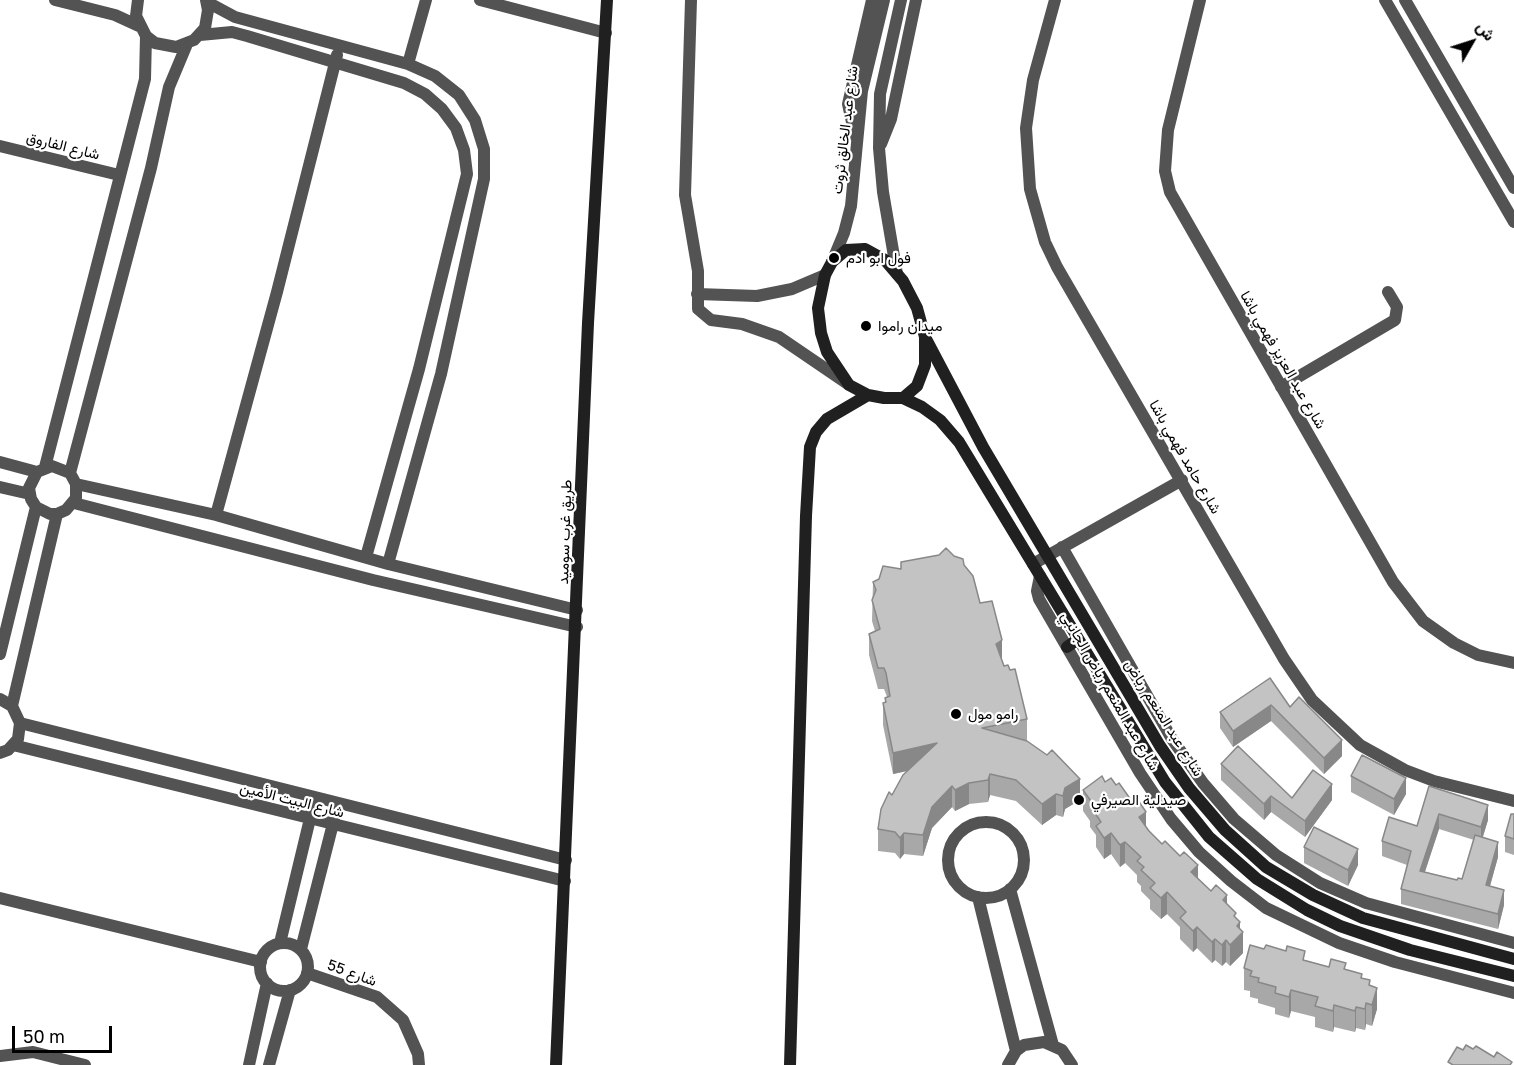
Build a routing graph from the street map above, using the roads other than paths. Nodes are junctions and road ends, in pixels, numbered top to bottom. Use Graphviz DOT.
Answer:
graph roads {
  1 [pos="56,0"];
  2 [pos="138,0"];
  3 [pos="426,0"];
  4 [pos="480,0"];
  5 [pos="608,0"];
  6 [pos="691,0"];
  7 [pos="872,0"];
  8 [pos="884,0"];
  9 [pos="901,0"];
  10 [pos="916,0"];
  11 [pos="1055,0"];
  12 [pos="1200,0"];
  13 [pos="1385,0"];
  14 [pos="1405,0"];
  15 [pos="206,1"];
  16 [pos="142,31"];
  17 [pos="606,33"];
  18 [pos="200,35"];
  19 [pos="187,45"];
  20 [pos="340,45"];
  21 [pos="336,61"];
  22 [pos="408,64"];
  23 [pos="0,146"];
  24 [pos="856,147"];
  25 [pos="879,148"];
  26 [pos="118,175"];
  27 [pos="1514,188"];
  28 [pos="1514,222"];
  29 [pos="832,262"];
  30 [pos="897,273"];
  31 [pos="825,275"];
  32 [pos="1388,292"];
  33 [pos="697,294"];
  34 [pos="925,337"];
  35 [pos="419,369"];
  36 [pos="441,374"];
  37 [pos="849,385"];
  38 [pos="1281,387"];
  39 [pos="867,395"];
  40 [pos="903,398"];
  41 [pos="0,462"];
  42 [pos="41,470"];
  43 [pos="74,478"];
  44 [pos="1182,480"];
  45 [pos="0,486"];
  46 [pos="30,494"];
  47 [pos="74,503"];
  48 [pos="36,507"];
  49 [pos="57,514"];
  50 [pos="216,515"];
  51 [pos="1062,547"];
  52 [pos="1049,555"];
  53 [pos="377,561"];
  54 [pos="1033,564"];
  55 [pos="1040,576"];
  56 [pos="373,580"];
  57 [pos="578,610"];
  58 [pos="577,627"];
  59 [pos="1078,639"];
  60 [pos="1067,647"];
  61 [pos="0,654"];
  62 [pos="1514,663"];
  63 [pos="0,699"];
  64 [pos="12,706"];
  65 [pos="20,723"];
  66 [pos="1172,739"];
  67 [pos="13,745"];
  68 [pos="1160,746"];
  69 [pos="0,753"];
  70 [pos="315,798"];
  71 [pos="1514,801"];
  72 [pos="338,804"];
  73 [pos="309,819"];
  74 [pos="334,825"];
  75 [pos="566,860"];
  76 [pos="565,881"];
  77 [pos="1010,889"];
  78 [pos="978,897"];
  79 [pos="0,898"];
  80 [pos="280,943"];
  81 [pos="1514,943"];
  82 [pos="301,949"];
  83 [pos="1514,959"];
  84 [pos="261,962"];
  85 [pos="308,973"];
  86 [pos="1514,976"];
  87 [pos="267,983"];
  88 [pos="290,990"];
  89 [pos="1514,993"];
  90 [pos="1053,1045"];
  91 [pos="1016,1051"];
  92 [pos="0,1056"];
  93 [pos="85,1065"];
  94 [pos="249,1065"];
  95 [pos="269,1065"];
  96 [pos="419,1065"];
  97 [pos="555,1065"];
  98 [pos="790,1065"];
  99 [pos="1008,1065"];
  100 [pos="1072,1065"];
  1 -- 16 [label="street"];
  2 -- 16 [label="street"];
  3 -- 22 [label="street"];
  4 -- 17 [label="street"];
  5 -- 17 [label="street, طريق غرب سوميد"];
  6 -- 33 [label="street"];
  7 -- 24 [label="street"];
  8 -- 24 [label="street, شارع عبد الخالق ثروت"];
  9 -- 25 [label="street, شارع عبد الخالق ثروت"];
  10 -- 25 [label="street"];
  11 -- 44 [label="street, شارع حامد فهمي باشا"];
  12 -- 38 [label="street, شارع عبد العزيز فهمي باشا"];
  13 -- 28 [label="street"];
  14 -- 27 [label="street"];
  15 -- 18 [label="street"];
  15 -- 20 [label="street"];
  16 -- 19 [label="street"];
  16 -- 26 [label="street"];
  17 -- 57 [label="street, طريق غرب سوميد"];
  18 -- 19 [label="street"];
  18 -- 21 [label="street"];
  19 -- 43 [label="street"];
  20 -- 21 [label="street"];
  20 -- 22 [label="street"];
  21 -- 35 [label="street"];
  21 -- 50 [label="street"];
  22 -- 36 [label="street"];
  23 -- 26 [label="street, شارع الفاروق"];
  24 -- 29 [label="street, شارع عبد الخالق ثروت"];
  25 -- 30 [label="street, شارع عبد الخالق ثروت"];
  26 -- 42 [label="street"];
  29 -- 30 [label="street"];
  29 -- 31 [label="street"];
  30 -- 34 [label="street"];
  31 -- 33 [label="street"];
  31 -- 37 [label="street"];
  32 -- 38 [label="street"];
  33 -- 37 [label="street"];
  34 -- 40 [label="street"];
  34 -- 52 [label="street, شارع عبد المنعم رياض"];
  35 -- 36 [label="street"];
  35 -- 53 [label="street"];
  36 -- 53 [label="street"];
  37 -- 39 [label="street"];
  38 -- 62 [label="street, شارع عبد العزيز فهمي باشا"];
  39 -- 40 [label="street"];
  39 -- 98 [label="street"];
  40 -- 54 [label="street, شارع عبد المنعم رياض"];
  41 -- 42 [label="street"];
  42 -- 43 [label="street"];
  42 -- 46 [label="street"];
  43 -- 47 [label="street"];
  43 -- 50 [label="street"];
  44 -- 51 [label="street"];
  44 -- 71 [label="street, شارع حامد فهمي باشا"];
  45 -- 46 [label="street"];
  46 -- 48 [label="street"];
  47 -- 49 [label="street"];
  47 -- 56 [label="street"];
  48 -- 49 [label="street"];
  48 -- 61 [label="street"];
  49 -- 64 [label="street"];
  50 -- 53 [label="street"];
  51 -- 52 [label="street"];
  51 -- 66 [label="street, شارع عبد المنعم رياض الجانبي"];
  52 -- 54 [label="street"];
  52 -- 68 [label="street, شارع عبد المنعم رياض"];
  53 -- 56 [label="street"];
  53 -- 57 [label="street"];
  54 -- 55 [label="street, شارع عبد المنعم رياض"];
  55 -- 59 [label="street, شارع عبد المنعم رياض"];
  55 -- 60 [label="street, شارع عبد المنعم رياض الجانبي"];
  56 -- 58 [label="street"];
  57 -- 58 [label="street, طريق غرب سوميد"];
  58 -- 75 [label="street, طريق غرب سوميد"];
  59 -- 60 [label="street"];
  59 -- 86 [label="street, شارع عبد المنعم رياض"];
  60 -- 89 [label="street, شارع عبد المنعم رياض الجانبي"];
  63 -- 64 [label="street"];
  64 -- 65 [label="street"];
  65 -- 67 [label="street"];
  65 -- 70 [label="street, شارع البيت الأمين"];
  66 -- 68 [label="street"];
  66 -- 81 [label="street, شارع عبد المنعم رياض الجانبي"];
  67 -- 69 [label="street"];
  67 -- 73 [label="street, شارع البيت الأمين"];
  68 -- 83 [label="street, شارع عبد المنعم رياض"];
  70 -- 72 [label="street, شارع البيت الأمين"];
  70 -- 73 [label="street"];
  72 -- 74 [label="street"];
  72 -- 75 [label="street, شارع البيت الأمين"];
  73 -- 74 [label="street, شارع البيت الأمين"];
  73 -- 80 [label="street"];
  74 -- 76 [label="street, شارع البيت الأمين"];
  74 -- 82 [label="street"];
  75 -- 76 [label="street, طريق غرب سوميد"];
  76 -- 97 [label="street, طريق غرب سوميد"];
  77 -- 78 [label="street"];
  77 -- 78 [label="street"];
  77 -- 90 [label="street"];
  78 -- 91 [label="street"];
  79 -- 84 [label="street"];
  80 -- 82 [label="street"];
  80 -- 84 [label="street"];
  82 -- 85 [label="street"];
  84 -- 87 [label="street"];
  85 -- 88 [label="street"];
  85 -- 96 [label="street, شارع 55"];
  87 -- 88 [label="street"];
  87 -- 94 [label="street"];
  88 -- 95 [label="street"];
  90 -- 91 [label="street"];
  90 -- 100 [label="street"];
  91 -- 99 [label="street"];
  92 -- 93 [label="street"];
}
